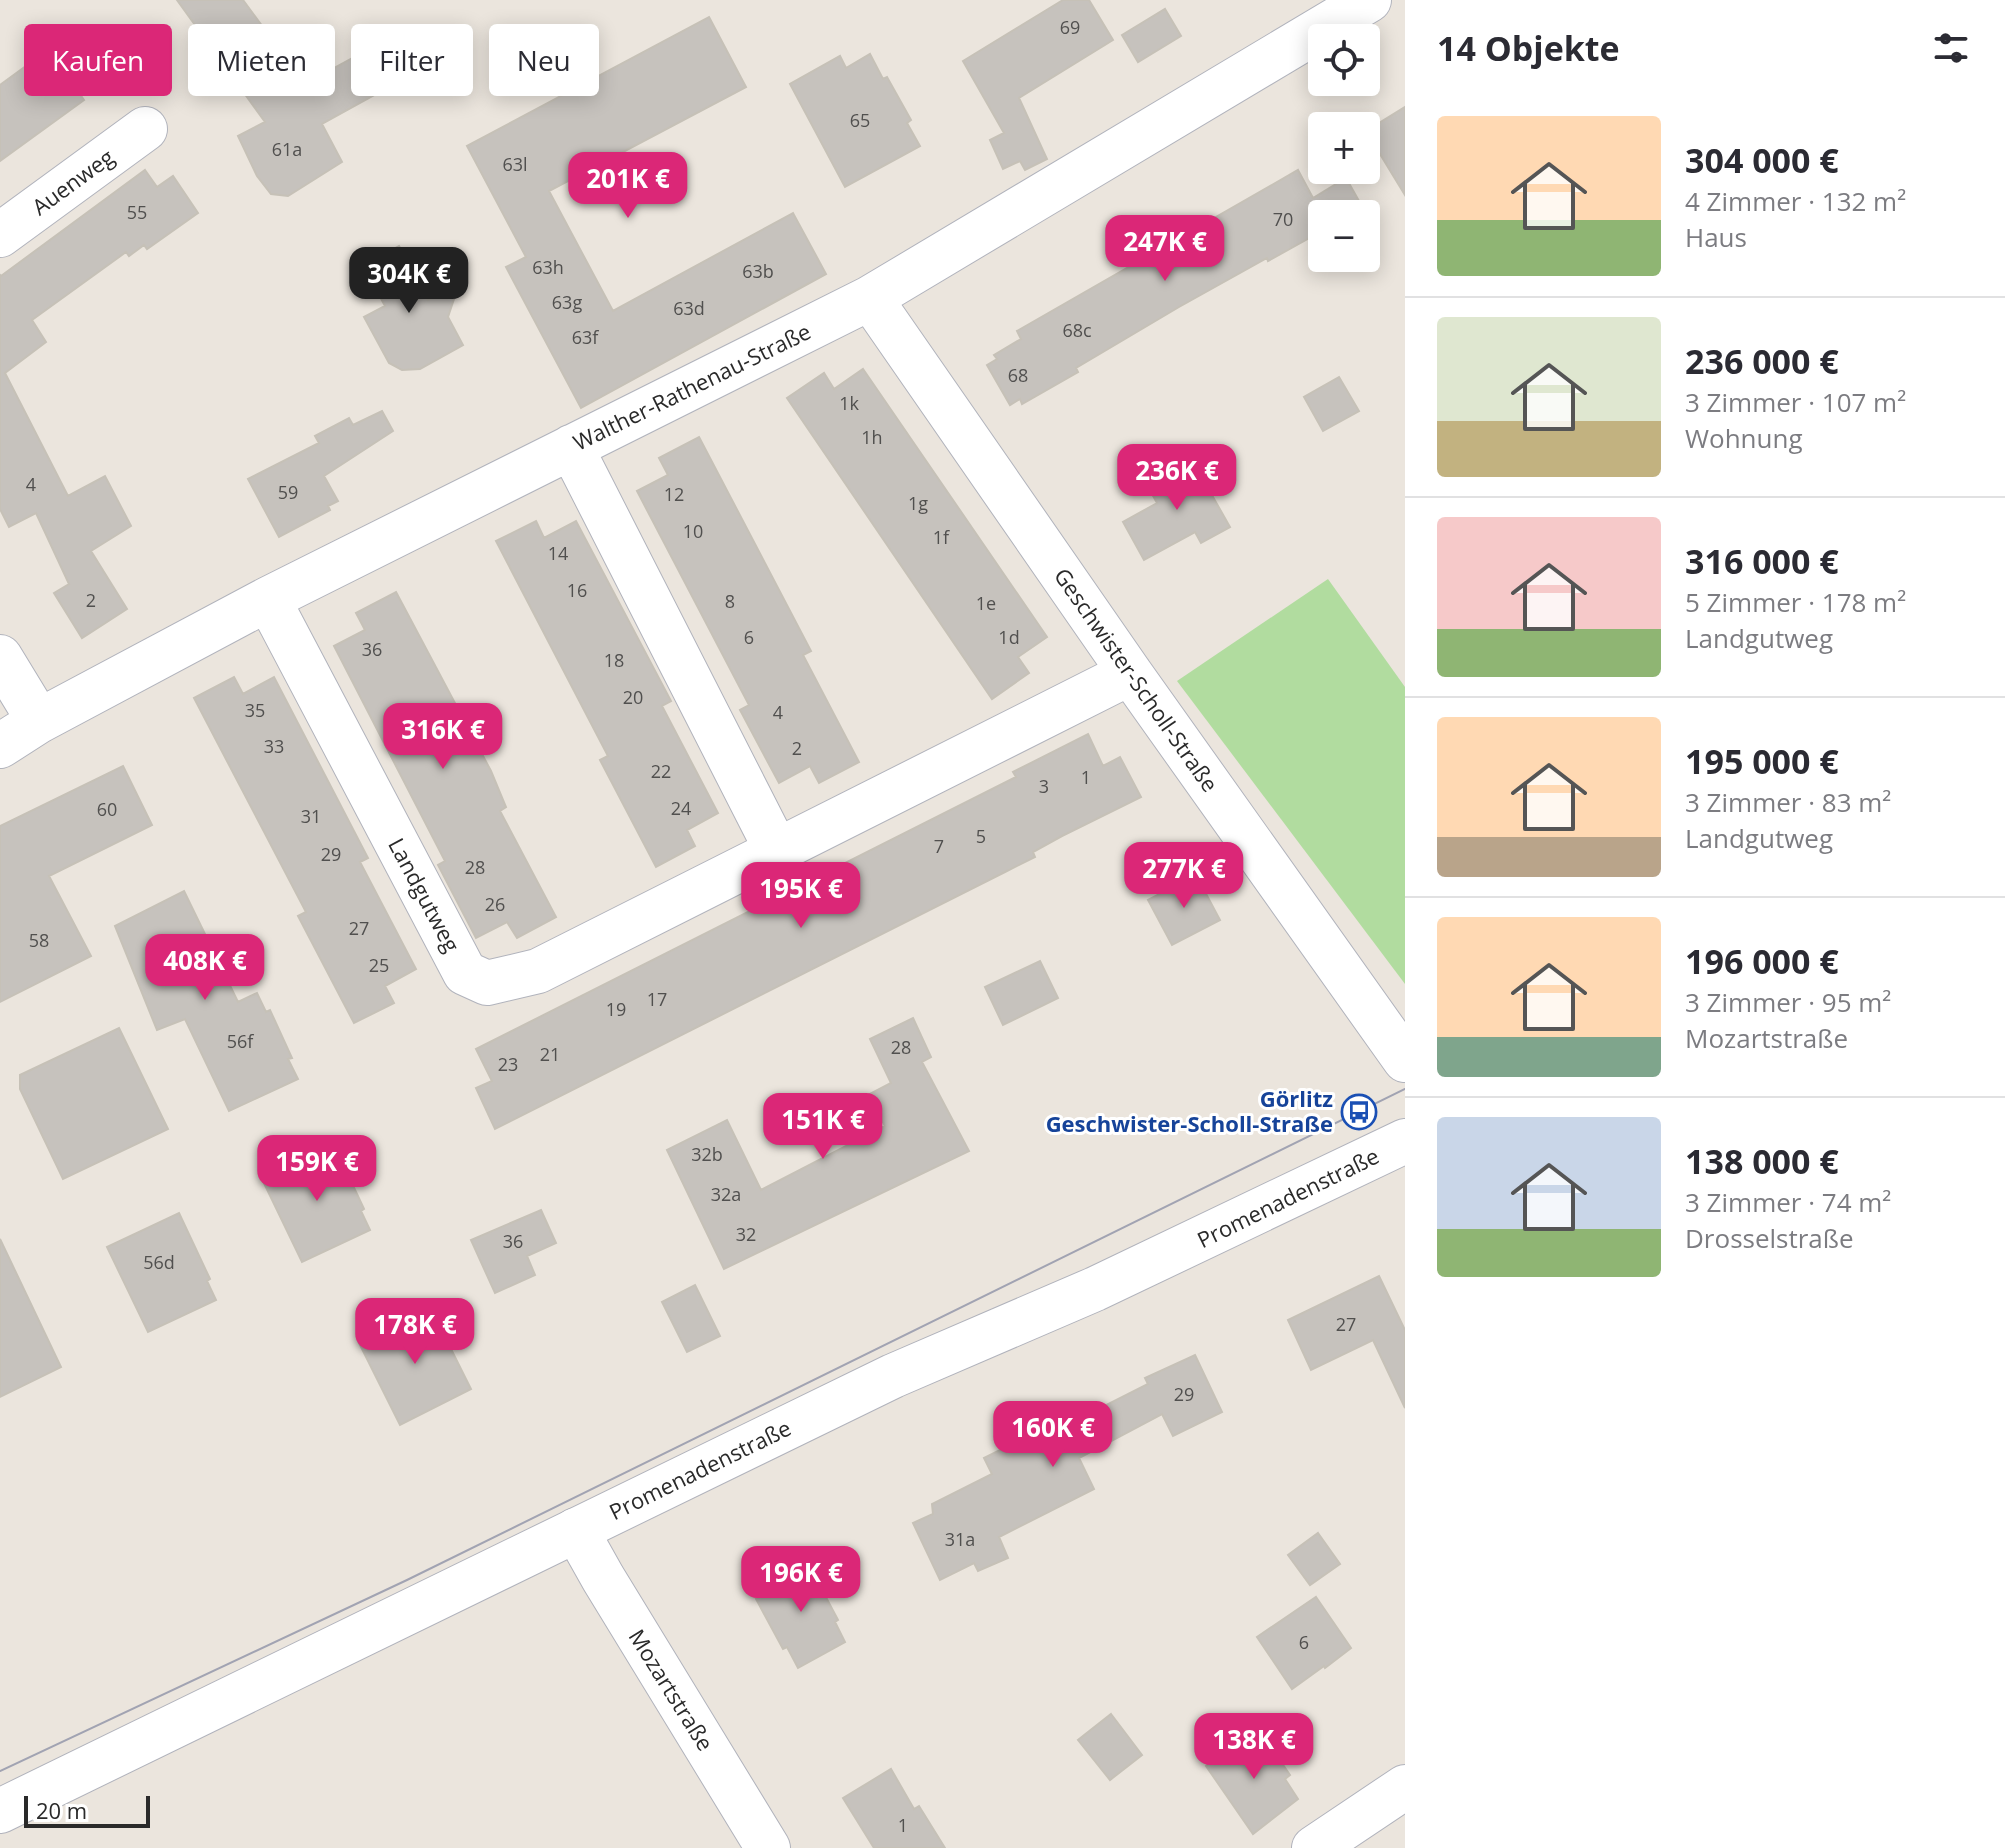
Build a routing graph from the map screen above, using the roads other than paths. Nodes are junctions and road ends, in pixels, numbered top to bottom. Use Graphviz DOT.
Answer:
graph roads {
  1 [pos="1369,0"];
  2 [pos="145,129"];
  3 [pos="0,235"];
  4 [pos="870,298"];
  5 [pos="571,447"];
  6 [pos="268,599"];
  7 [pos="0,657"];
  8 [pos="1130,673"];
  9 [pos="39,721"];
  10 [pos="0,746"];
  11 [pos="777,851"];
  12 [pos="1405,1060"];
  13 [pos="1405,1141"];
  14 [pos="576,1530"];
  15 [pos="1405,1787"];
  16 [pos="0,1811"];
  17 [pos="768,1848"];
  18 [pos="1314,1848"];
  1 -- 4 [label="street, Walther-Rathenau-Straße"];
  2 -- 3 [label="street, Auenweg"];
  4 -- 5 [label="street, Walther-Rathenau-Straße"];
  4 -- 8 [label="street, Geschwister-Scholl-Straße"];
  5 -- 6 [label="street, Walther-Rathenau-Straße"];
  5 -- 11 [label="street"];
  6 -- 9 [label="street, Walther-Rathenau-Straße"];
  6 -- 11 [label="street, Landgutweg"];
  7 -- 9 [label="street"];
  8 -- 11 [label="street, Landgutweg"];
  8 -- 12 [label="street, Geschwister-Scholl-Straße"];
  9 -- 10 [label="street, Walther-Rathenau-Straße"];
  13 -- 14 [label="street, Promenadenstraße"];
  14 -- 16 [label="street, Promenadenstraße"];
  14 -- 17 [label="street, Mozartstraße"];
  15 -- 18 [label="street"];
}
